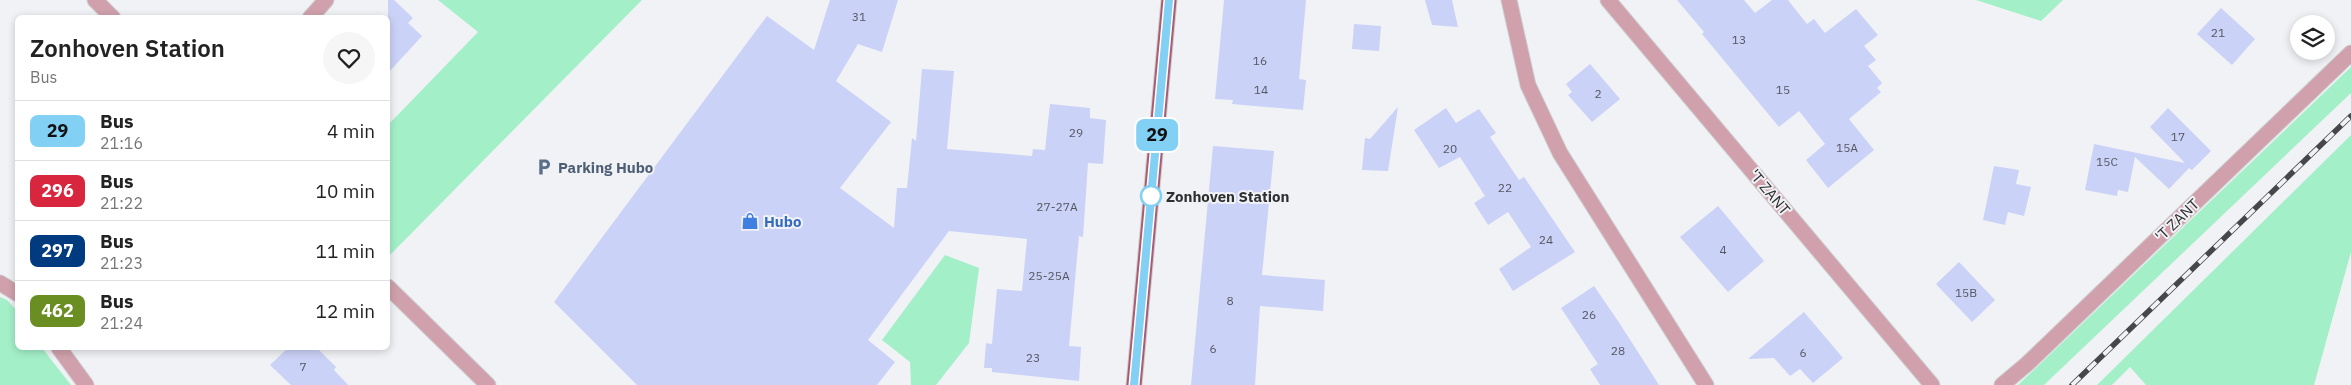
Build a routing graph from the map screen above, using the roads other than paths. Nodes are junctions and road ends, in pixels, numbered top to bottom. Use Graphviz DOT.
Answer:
graph roads {
  1 [pos="95,0"];
  2 [pos="326,0"];
  3 [pos="1169,0"];
  4 [pos="1509,0"];
  5 [pos="1608,0"];
  6 [pos="110,15"];
  7 [pos="313,15"];
  8 [pos="2351,53"];
  9 [pos="0,283"];
  10 [pos="390,289"];
  11 [pos="15,292"];
  12 [pos="60,350"];
  13 [pos="86,385"];
  14 [pos="488,385"];
  15 [pos="1134,385"];
  16 [pos="1706,385"];
  17 [pos="1932,385"];
  18 [pos="2002,385"];
  1 -- 6 [label="street"];
  2 -- 7 [label="street"];
  3 -- 15 [label="main road"];
  4 -- 16 [label="street"];
  5 -- 17 [label="street, 'T ZANT"];
  8 -- 18 [label="street, 'T ZANT"];
  9 -- 11 [label="street"];
  10 -- 14 [label="street"];
  12 -- 13 [label="street"];
}
